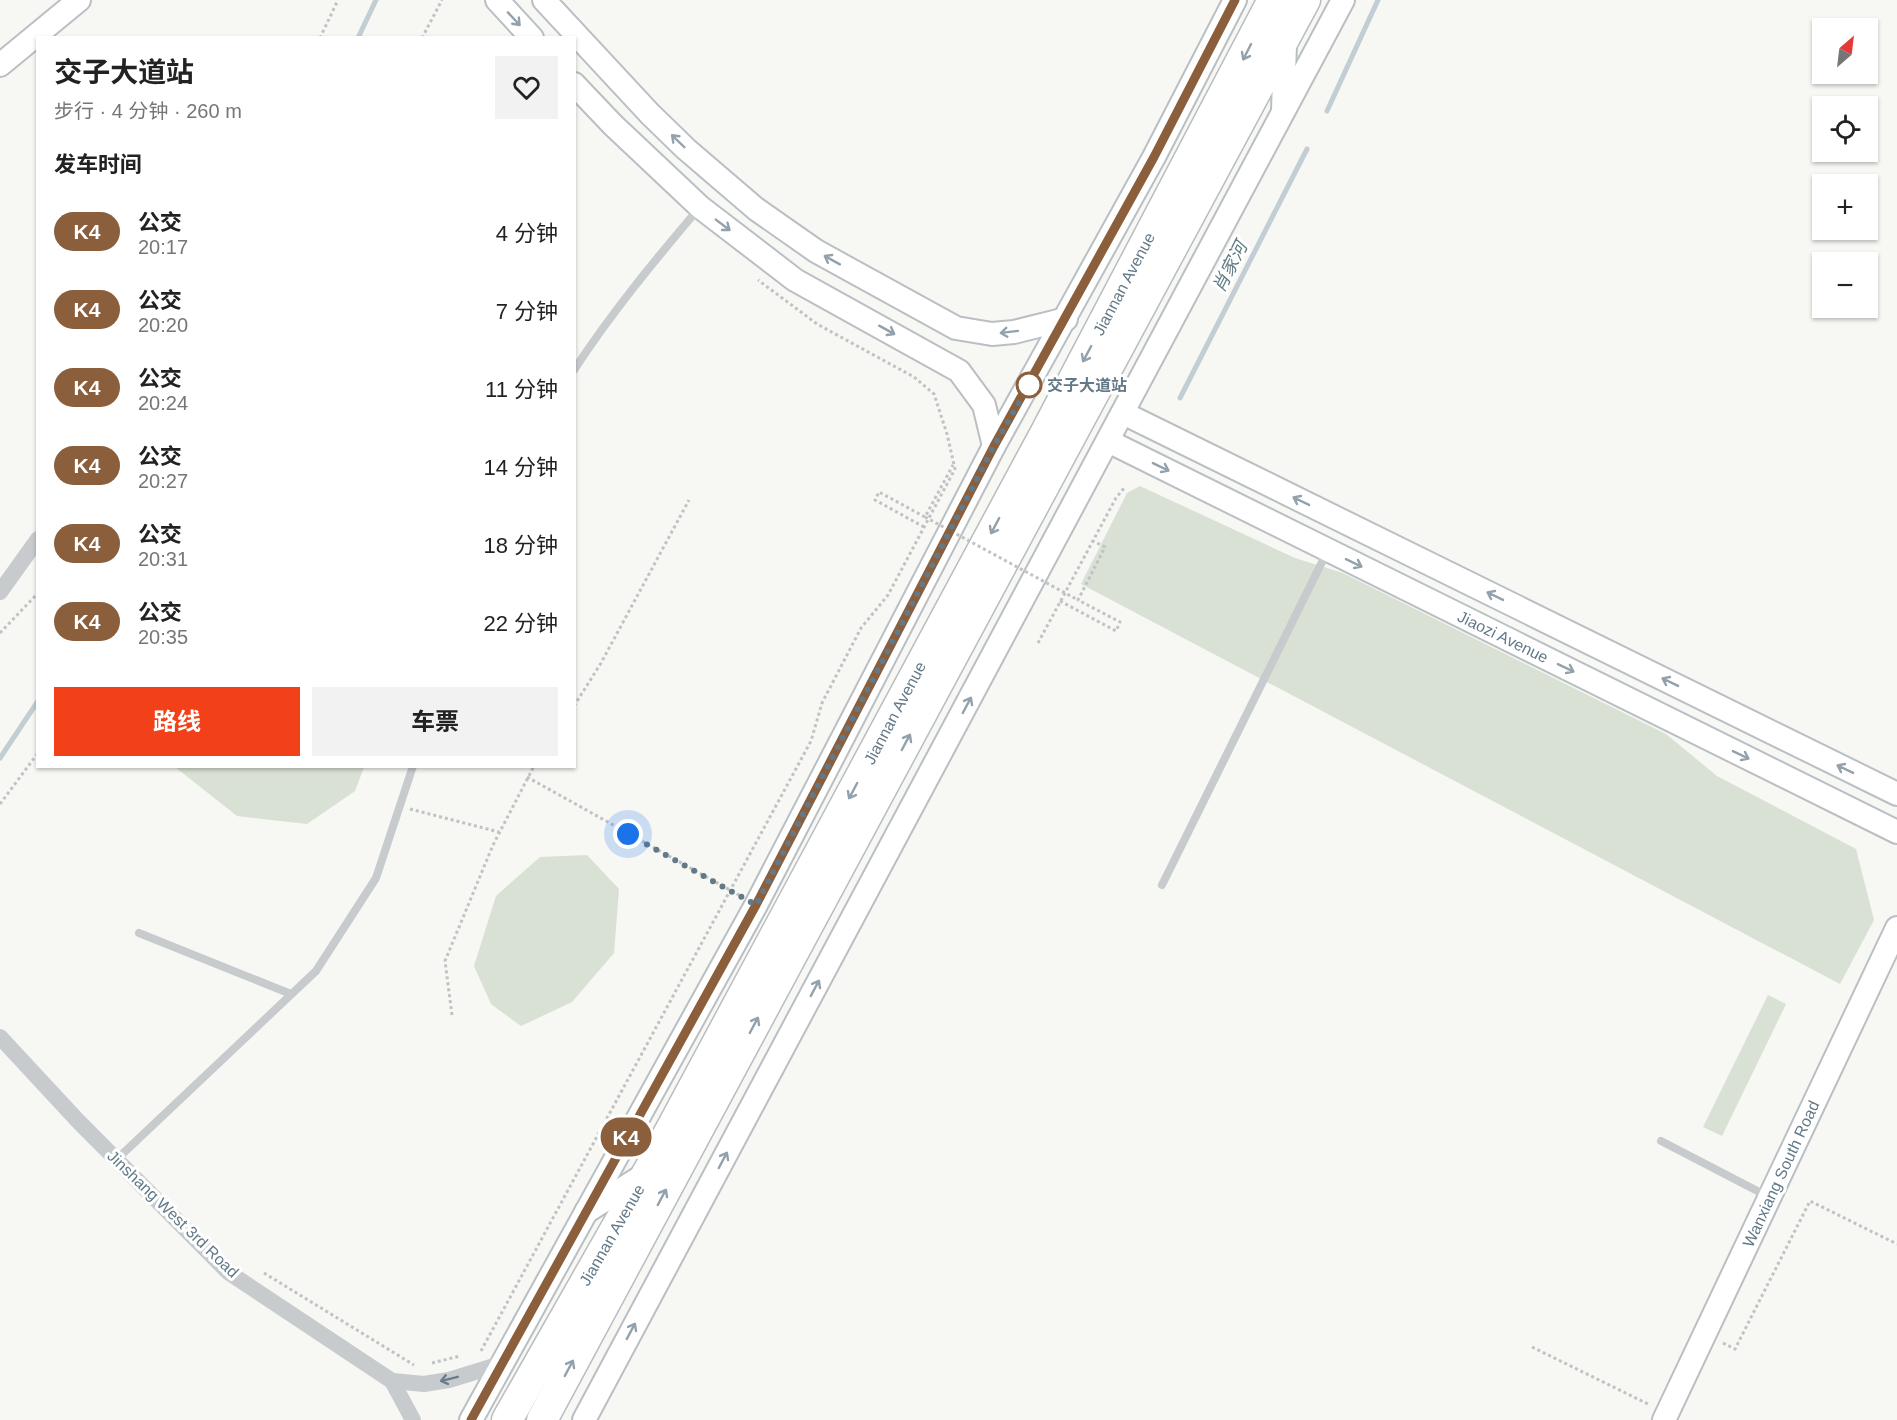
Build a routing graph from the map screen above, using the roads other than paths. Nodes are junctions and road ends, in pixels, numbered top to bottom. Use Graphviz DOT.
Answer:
graph roads {
  1 [pos="79,0"];
  2 [pos="497,0"];
  3 [pos="544,0"];
  4 [pos="1235,0"];
  5 [pos="1273,0"];
  6 [pos="1305,0"];
  7 [pos="1343,0"];
  8 [pos="530,36"];
  9 [pos="1285,38"];
  10 [pos="0,65"];
  11 [pos="576,86"];
  12 [pos="1218,109"];
  13 [pos="1283,115"];
  14 [pos="1154,157"];
  15 [pos="700,207"];
  16 [pos="1066,319"];
  17 [pos="576,367"];
  18 [pos="1123,413"];
  19 [pos="1108,441"];
  20 [pos="994,446"];
  21 [pos="36,542"];
  22 [pos="1328,550"];
  23 [pos="0,592"];
  24 [pos="412,768"];
  25 [pos="1897,794"];
  26 [pos="1897,832"];
  27 [pos="1162,885"];
  28 [pos="1897,928"];
  29 [pos="139,933"];
  30 [pos="291,994"];
  31 [pos="0,1037"];
  32 [pos="1661,1141"];
  33 [pos="116,1160"];
  34 [pos="648,1172"];
  35 [pos="1770,1197"];
  36 [pos="584,1213"];
  37 [pos="504,1363"];
  38 [pos="392,1380"];
  39 [pos="1666,1417"];
  40 [pos="413,1420"];
  41 [pos="471,1420"];
  42 [pos="507,1420"];
  43 [pos="542,1420"];
  44 [pos="584,1420"];
  1 -- 10 [label="main road"];
  2 -- 8 [label="main road, one-way"];
  16 -- 3 [label="main road, one-way"];
  4 -- 14 [label="main road"];
  5 -- 12 [label="highway, Jiannan Avenue, one-way"];
  6 -- 9 [label="highway, Jiannan Avenue"];
  7 -- 13 [label="main road"];
  9 -- 13 [label="main road"];
  43 -- 9 [label="highway, Jiannan Avenue, one-way"];
  11 -- 15 [label="main road"];
  12 -- 14 [label="main road"];
  12 -- 34 [label="highway, Jiannan Avenue, one-way"];
  13 -- 18 [label="main road"];
  14 -- 16 [label="main road"];
  15 -- 17 [label="lane"];
  15 -- 20 [label="main road, one-way"];
  16 -- 20 [label="main road"];
  18 -- 19 [label="main road"];
  25 -- 18 [label="main road, Jiaozi Avenue, one-way"];
  19 -- 22 [label="main road, Jiaozi Avenue, one-way"];
  44 -- 19 [label="main road, one-way"];
  20 -- 36 [label="main road"];
  21 -- 23 [label="street"];
  22 -- 26 [label="main road, Jiaozi Avenue, one-way"];
  22 -- 27 [label="lane"];
  24 -- 30 [label="lane"];
  28 -- 35 [label="main road, Wanxiang South Road"];
  29 -- 30 [label="lane"];
  30 -- 33 [label="lane"];
  31 -- 33 [label="street, Jinshang West 3rd Road"];
  32 -- 35 [label="lane"];
  33 -- 38 [label="street, Jinshang West 3rd Road"];
  34 -- 36 [label="main road"];
  34 -- 42 [label="highway, Jiannan Avenue"];
  35 -- 39 [label="main road, Wanxiang South Road"];
  36 -- 37 [label="main road"];
  37 -- 38 [label="street, Jinshang West 3rd Road, one-way"];
  37 -- 41 [label="main road"];
  38 -- 40 [label="street"];
}
